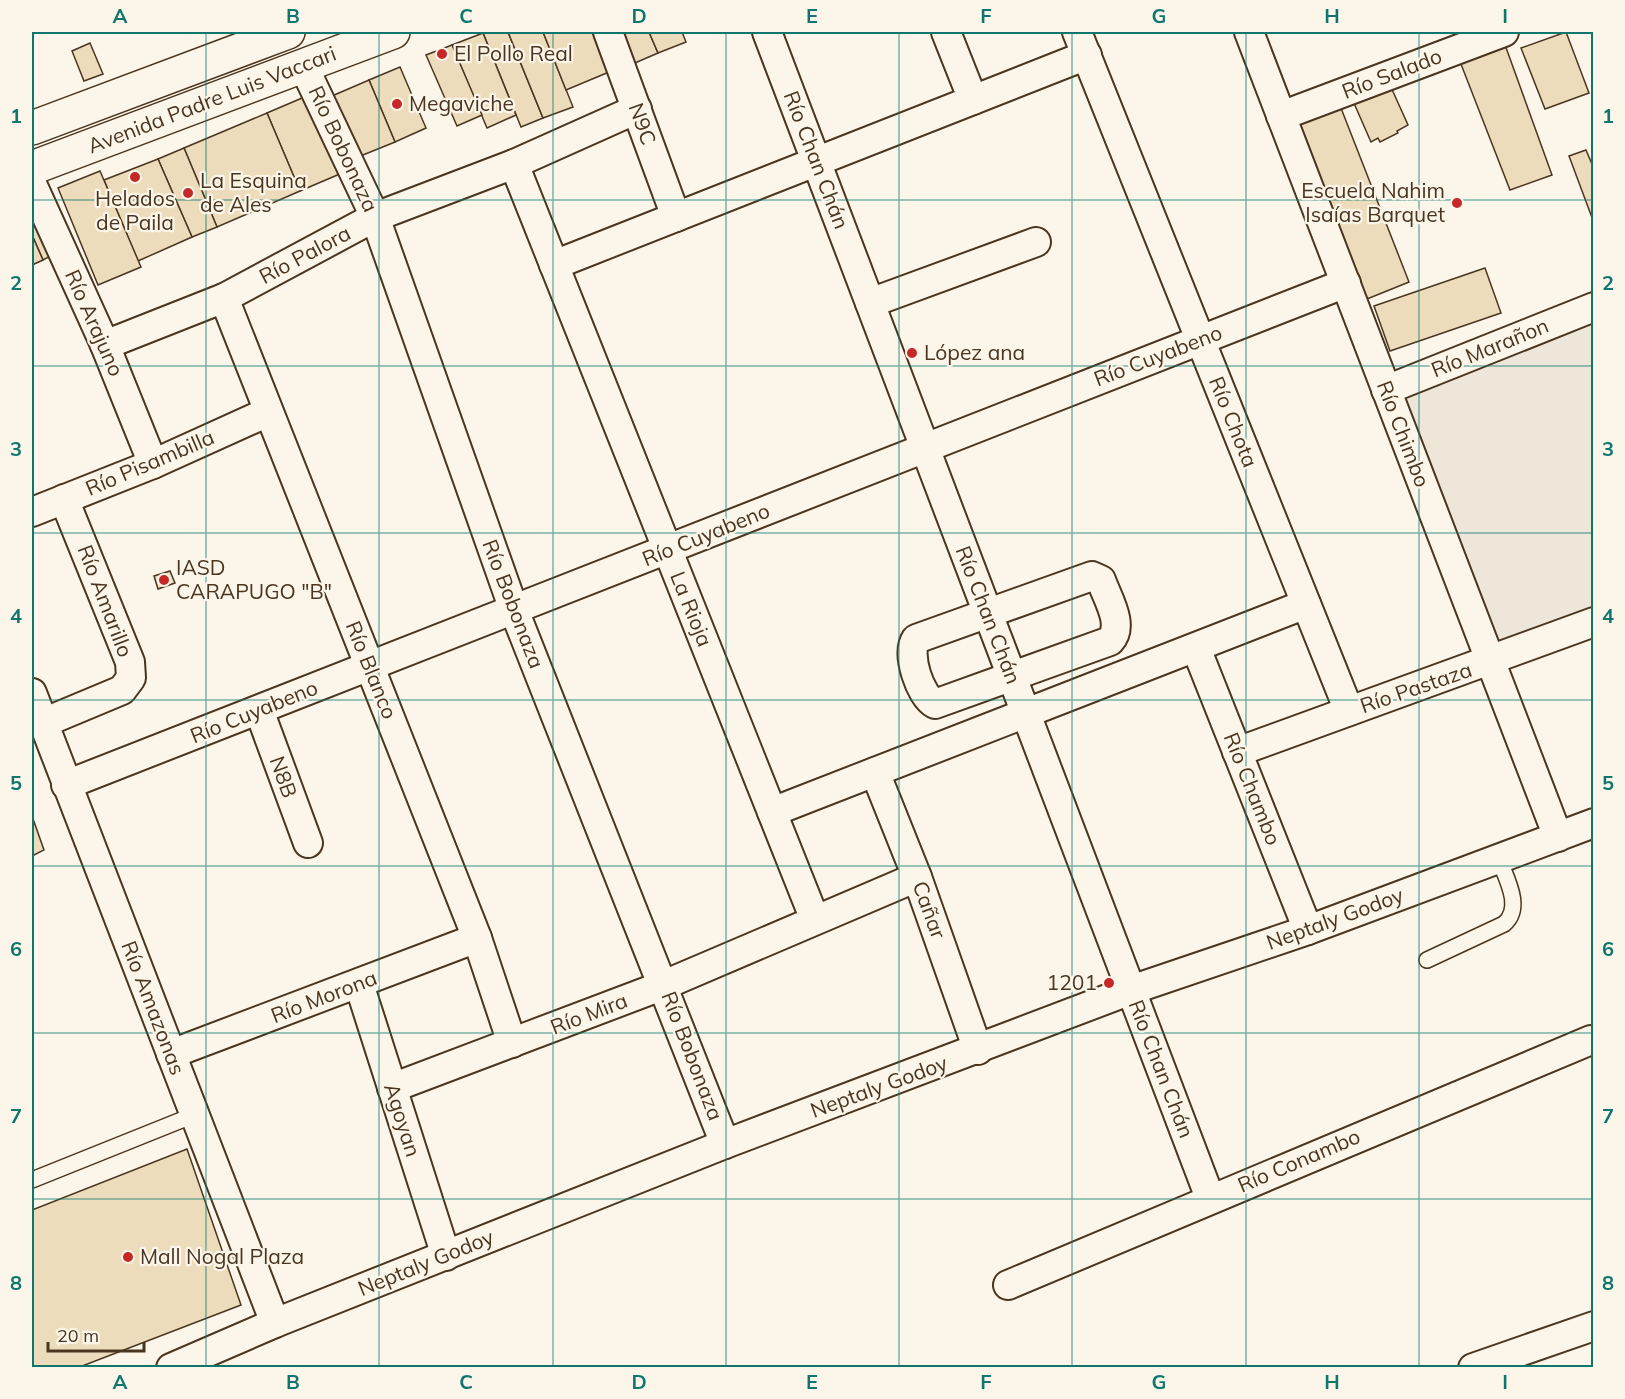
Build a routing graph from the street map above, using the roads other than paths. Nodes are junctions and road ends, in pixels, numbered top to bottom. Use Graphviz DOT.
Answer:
graph roads {
  1 [pos="288,32"];
  2 [pos="393,32"];
  3 [pos="608,32"];
  4 [pos="767,32"];
  5 [pos="946,32"];
  6 [pos="1249,32"];
  7 [pos="1504,32"];
  8 [pos="1082,43"];
  9 [pos="303,65"];
  10 [pos="973,99"];
  11 [pos="637,110"];
  12 [pos="1281,116"];
  13 [pos="32,128"];
  14 [pos="816,162"];
  15 [pos="514,164"];
  16 [pos="32,168"];
  17 [pos="32,184"];
  18 [pos="375,217"];
  19 [pos="675,217"];
  20 [pos="1036,242"];
  21 [pos="554,265"];
  22 [pos="1346,283"];
  23 [pos="224,298"];
  24 [pos="870,303"];
  25 [pos="1593,307"];
  26 [pos="1201,340"];
  27 [pos="105,345"];
  28 [pos="1386,390"];
  29 [pos="268,412"];
  30 [pos="925,447"];
  31 [pos="153,464"];
  32 [pos="64,499"];
  33 [pos="32,512"];
  34 [pos="668,550"];
  35 [pos="1306,604"];
  36 [pos="514,610"];
  37 [pos="987,612"];
  38 [pos="1593,622"];
  39 [pos="1196,648"];
  40 [pos="1490,662"];
  41 [pos="369,666"];
  42 [pos="1012,677"];
  43 [pos="32,693"];
  44 [pos="259,710"];
  45 [pos="1349,711"];
  46 [pos="1026,714"];
  47 [pos="43,723"];
  48 [pos="1237,752"];
  49 [pos="875,772"];
  50 [pos="66,785"];
  51 [pos="772,812"];
  52 [pos="1593,823"];
  53 [pos="1558,837"];
  54 [pos="308,843"];
  55 [pos="1499,859"];
  56 [pos="917,877"];
  57 [pos="815,920"];
  58 [pos="1308,930"];
  59 [pos="477,938"];
  60 [pos="1427,960"];
  61 [pos="359,984"];
  62 [pos="664,985"];
  63 [pos="1131,990"];
  64 [pos="1591,1040"];
  65 [pos="512,1043"];
  66 [pos="978,1050"];
  67 [pos="171,1054"];
  68 [pos="392,1088"];
  69 [pos="194,1115"];
  70 [pos="725,1144"];
  71 [pos="32,1180"];
  72 [pos="1210,1198"];
  73 [pos="446,1256"];
  74 [pos="1008,1285"];
  75 [pos="275,1323"];
  76 [pos="1593,1326"];
  77 [pos="171,1368"];
  78 [pos="1473,1368"];
  1 -- 13 [label="main road, Avenida Padre Luis Vaccari"];
  2 -- 9 [label="main road, Avenida Padre Luis Vaccari"];
  3 -- 11 [label="street, N9C"];
  4 -- 14 [label="street, Río Chan Chán"];
  5 -- 10 [label="street"];
  6 -- 12 [label="street, Río Chimbo"];
  7 -- 12 [label="street, Río Salado"];
  8 -- 10 [label="street"];
  8 -- 26 [label="street, Río Chota"];
  9 -- 16 [label="main road, Avenida Padre Luis Vaccari"];
  9 -- 18 [label="street, Río Bobonaza"];
  10 -- 14 [label="street"];
  11 -- 15 [label="street, Río Palora"];
  11 -- 19 [label="street, N9C"];
  12 -- 22 [label="street, Río Chimbo"];
  14 -- 19 [label="street"];
  14 -- 24 [label="street, Río Chan Chán"];
  15 -- 18 [label="street, Río Palora"];
  15 -- 21 [label="street, La Rioja"];
  17 -- 27 [label="street, Río Arajuno"];
  18 -- 23 [label="street, Río Palora"];
  18 -- 36 [label="street, Río Bobonaza"];
  19 -- 21 [label="street"];
  20 -- 24 [label="street"];
  21 -- 34 [label="street, La Rioja"];
  22 -- 26 [label="street, Río Cuyabeno"];
  22 -- 28 [label="street, Río Chimbo"];
  23 -- 27 [label="street, Río Palora"];
  23 -- 29 [label="street, Río Blanco"];
  24 -- 30 [label="street, Río Chan Chán"];
  25 -- 28 [label="street, Río Marañon"];
  26 -- 30 [label="street, Río Cuyabeno"];
  26 -- 35 [label="street, Río Chota"];
  27 -- 31 [label="street, Río Arajuno"];
  28 -- 40 [label="street, Río Chimbo"];
  29 -- 31 [label="street, Río Pisambilla"];
  29 -- 41 [label="street, Río Blanco"];
  30 -- 34 [label="street, Río Cuyabeno"];
  30 -- 37 [label="street, Río Chan Chán"];
  31 -- 32 [label="street, Río Pisambilla"];
  32 -- 33 [label="street, Río Pisambilla"];
  32 -- 47 [label="street, Río Amarillo"];
  34 -- 36 [label="street, Río Cuyabeno"];
  34 -- 51 [label="street, La Rioja"];
  35 -- 39 [label="street"];
  35 -- 45 [label="street, Río Chota"];
  36 -- 41 [label="street, Río Cuyabeno"];
  36 -- 62 [label="street, Río Bobonaza"];
  37 -- 42 [label="street, Río Chan Chán"];
  37 -- 42 [label="street"];
  37 -- 42 [label="street"];
  38 -- 40 [label="street, Río Pastaza"];
  39 -- 46 [label="street"];
  39 -- 48 [label="street, Río Chambo"];
  40 -- 45 [label="street, Río Pastaza"];
  40 -- 53 [label="street, Río Chimbo"];
  41 -- 44 [label="street, Río Cuyabeno"];
  41 -- 59 [label="street, Río Blanco"];
  42 -- 46 [label="street, Río Chan Chán"];
  43 -- 47 [label="street, Río Amazonas"];
  44 -- 50 [label="street, Río Cuyabeno"];
  44 -- 54 [label="street, N8B"];
  45 -- 48 [label="street, Río Pastaza"];
  46 -- 49 [label="street"];
  46 -- 63 [label="street, Río Chan Chán"];
  47 -- 50 [label="street, Río Amazonas"];
  48 -- 58 [label="street, Río Chambo"];
  49 -- 51 [label="street"];
  49 -- 56 [label="street, Cañar"];
  50 -- 67 [label="street, Río Amazonas"];
  51 -- 57 [label="street, La Rioja"];
  52 -- 53 [label="street, Neptaly Godoy"];
  53 -- 55 [label="street, Neptaly Godoy"];
  55 -- 58 [label="street, Neptaly Godoy"];
  55 -- 60 [label="lane"];
  56 -- 57 [label="street, Río Mira"];
  56 -- 66 [label="street, Cañar"];
  57 -- 62 [label="street, Río Mira"];
  58 -- 63 [label="street, Neptaly Godoy"];
  59 -- 61 [label="street, Río Morona"];
  59 -- 65 [label="street, Río Blanco"];
  61 -- 67 [label="street, Río Morona"];
  61 -- 68 [label="street, Agoyan"];
  62 -- 65 [label="street, Río Mira"];
  62 -- 70 [label="street, Río Bobonaza"];
  63 -- 66 [label="street, Neptaly Godoy"];
  63 -- 72 [label="street, Río Chan Chán"];
  64 -- 72 [label="street, Río Conambo"];
  65 -- 68 [label="street, Río Mira"];
  66 -- 70 [label="street, Neptaly Godoy"];
  67 -- 69 [label="street, Río Amazonas"];
  68 -- 73 [label="street, Agoyan"];
  69 -- 71 [label="lane"];
  69 -- 75 [label="street, Río Amazonas"];
  70 -- 73 [label="street, Neptaly Godoy"];
  72 -- 74 [label="street, Río Conambo"];
  73 -- 75 [label="street, Neptaly Godoy"];
  75 -- 77 [label="street, Neptaly Godoy"];
  76 -- 78 [label="street"];
}
